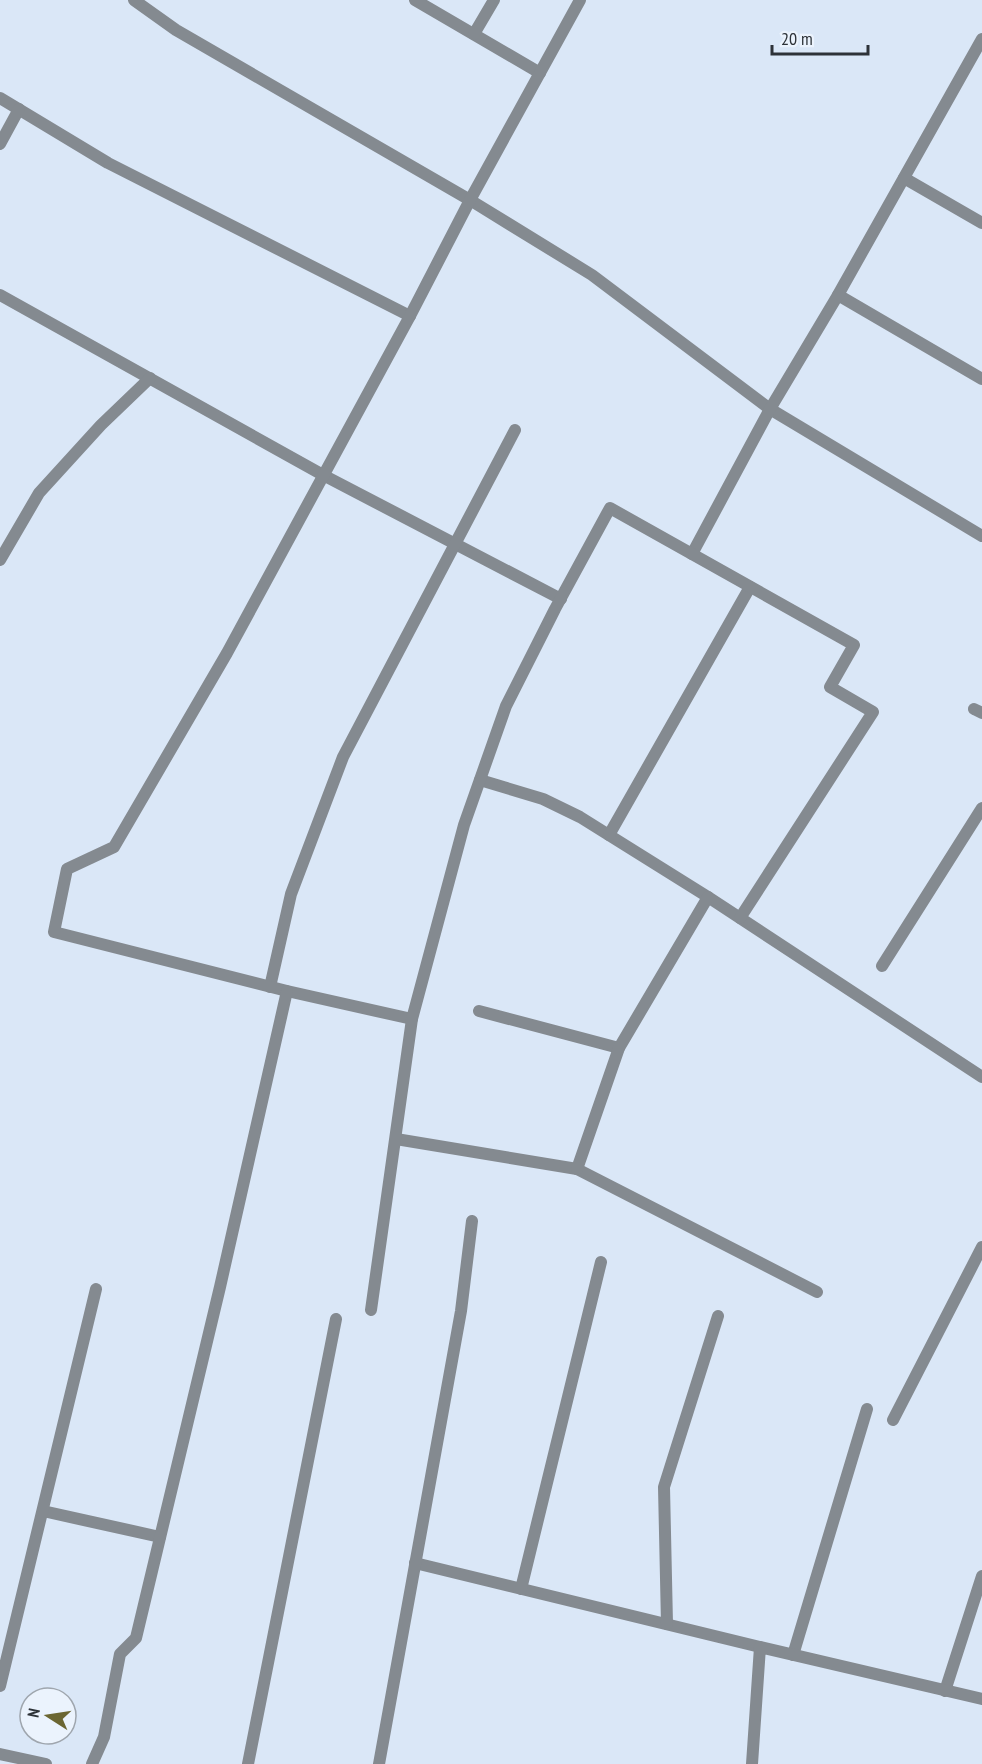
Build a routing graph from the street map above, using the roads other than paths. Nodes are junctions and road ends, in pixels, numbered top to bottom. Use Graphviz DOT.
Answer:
graph roads {
  1 [pos="134,0"];
  2 [pos="415,0"];
  3 [pos="494,0"];
  4 [pos="580,0"];
  5 [pos="474,34"];
  6 [pos="982,39"];
  7 [pos="540,73"];
  8 [pos="0,98"];
  9 [pos="19,109"];
  10 [pos="0,144"];
  11 [pos="904,178"];
  12 [pos="470,200"];
  13 [pos="982,224"];
  14 [pos="0,295"];
  15 [pos="838,295"];
  16 [pos="410,316"];
  17 [pos="150,378"];
  18 [pos="982,379"];
  19 [pos="770,409"];
  20 [pos="515,430"];
  21 [pos="323,475"];
  22 [pos="982,536"];
  23 [pos="455,544"];
  24 [pos="692,554"];
  25 [pos="0,560"];
  26 [pos="750,587"];
  27 [pos="561,599"];
  28 [pos="480,780"];
  29 [pos="982,808"];
  30 [pos="609,835"];
  31 [pos="708,897"];
  32 [pos="740,918"];
  33 [pos="882,966"];
  34 [pos="270,987"];
  35 [pos="287,991"];
  36 [pos="479,1011"];
  37 [pos="412,1019"];
  38 [pos="619,1048"];
  39 [pos="982,1077"];
  40 [pos="396,1139"];
  41 [pos="577,1169"];
  42 [pos="472,1221"];
  43 [pos="982,1247"];
  44 [pos="601,1262"];
  45 [pos="96,1289"];
  46 [pos="817,1292"];
  47 [pos="371,1310"];
  48 [pos="718,1316"];
  49 [pos="336,1319"];
  50 [pos="867,1408"];
  51 [pos="893,1420"];
  52 [pos="43,1511"];
  53 [pos="160,1537"];
  54 [pos="415,1563"];
  55 [pos="982,1576"];
  56 [pos="521,1589"];
  57 [pos="667,1624"];
  58 [pos="760,1647"];
  59 [pos="793,1655"];
  60 [pos="0,1686"];
  61 [pos="945,1690"];
  62 [pos="982,1699"];
  63 [pos="0,1754"];
  64 [pos="45,1764"];
  65 [pos="92,1764"];
  66 [pos="248,1764"];
  67 [pos="379,1764"];
  68 [pos="752,1764"];
  1 -- 12 [label="street"];
  2 -- 5 [label="street"];
  3 -- 5 [label="street"];
  4 -- 7 [label="street"];
  5 -- 7 [label="street"];
  6 -- 11 [label="street"];
  7 -- 12 [label="street"];
  8 -- 9 [label="street"];
  9 -- 10 [label="street"];
  9 -- 16 [label="street"];
  11 -- 13 [label="street"];
  11 -- 15 [label="street"];
  12 -- 16 [label="street"];
  12 -- 19 [label="street"];
  14 -- 17 [label="street"];
  15 -- 18 [label="street"];
  15 -- 19 [label="street"];
  16 -- 21 [label="street"];
  17 -- 21 [label="street"];
  17 -- 25 [label="street"];
  19 -- 22 [label="street"];
  19 -- 24 [label="street"];
  20 -- 23 [label="street"];
  21 -- 23 [label="street"];
  21 -- 34 [label="street"];
  23 -- 27 [label="street"];
  23 -- 34 [label="street"];
  24 -- 26 [label="street"];
  24 -- 27 [label="street"];
  26 -- 30 [label="street"];
  26 -- 32 [label="street"];
  27 -- 28 [label="street"];
  28 -- 30 [label="street"];
  28 -- 37 [label="street"];
  29 -- 33 [label="street"];
  30 -- 31 [label="street"];
  31 -- 32 [label="street"];
  31 -- 38 [label="street"];
  32 -- 39 [label="street"];
  34 -- 35 [label="street"];
  35 -- 37 [label="street"];
  35 -- 53 [label="street"];
  36 -- 38 [label="street"];
  37 -- 40 [label="street"];
  38 -- 41 [label="street"];
  40 -- 41 [label="street"];
  40 -- 47 [label="street"];
  41 -- 46 [label="street"];
  42 -- 54 [label="street"];
  43 -- 51 [label="street"];
  44 -- 56 [label="street"];
  45 -- 52 [label="street"];
  48 -- 57 [label="street"];
  49 -- 66 [label="street"];
  50 -- 59 [label="street"];
  52 -- 53 [label="street"];
  52 -- 60 [label="street"];
  53 -- 65 [label="street"];
  54 -- 56 [label="street"];
  54 -- 67 [label="street"];
  55 -- 61 [label="street"];
  56 -- 57 [label="street"];
  57 -- 58 [label="street"];
  58 -- 59 [label="street"];
  58 -- 68 [label="street"];
  59 -- 61 [label="street"];
  61 -- 62 [label="street"];
  63 -- 64 [label="street"];
}
